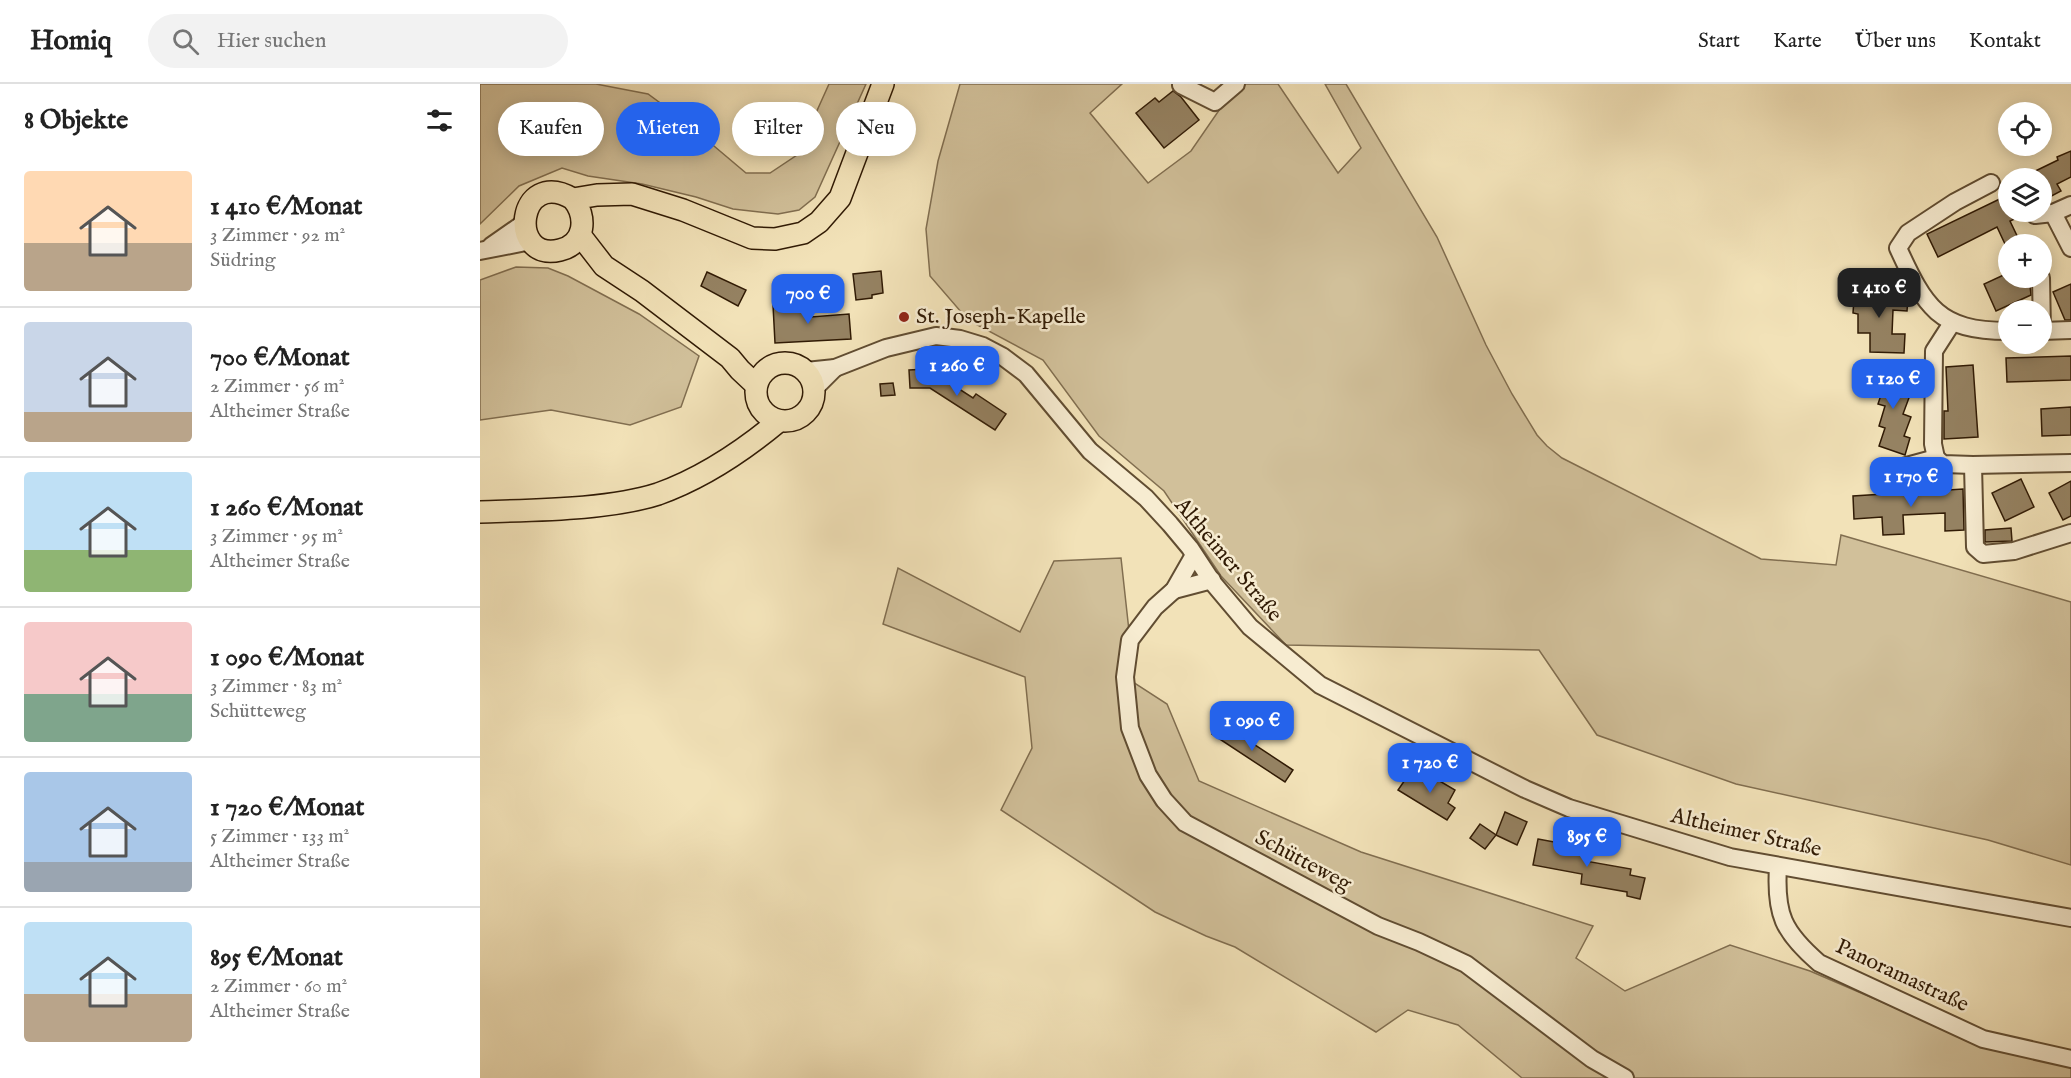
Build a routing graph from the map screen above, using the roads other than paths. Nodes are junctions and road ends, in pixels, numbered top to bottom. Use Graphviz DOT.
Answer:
graph roads {
  1 [pos="883,84"];
  2 [pos="1236,84"];
  3 [pos="1182,85"];
  4 [pos="1991,183"];
  5 [pos="614,195"];
  6 [pos="573,199"];
  7 [pos="2071,205"];
  8 [pos="2053,213"];
  9 [pos="528,232"];
  10 [pos="576,234"];
  11 [pos="2071,248"];
  12 [pos="483,251"];
  13 [pos="1952,323"];
  14 [pos="2071,330"];
  15 [pos="1998,331"];
  16 [pos="2052,331"];
  17 [pos="730,358"];
  18 [pos="768,367"];
  19 [pos="810,380"];
  20 [pos="756,385"];
  21 [pos="770,416"];
  22 [pos="1936,458"];
  23 [pos="2071,463"];
  24 [pos="1973,465"];
  25 [pos="1892,470"];
  26 [pos="480,512"];
  27 [pos="2071,533"];
  28 [pos="1194,555"];
  29 [pos="1212,580"];
  30 [pos="1174,590"];
  31 [pos="1778,867"];
  32 [pos="2071,918"];
  33 [pos="2071,1059"];
  34 [pos="1625,1078"];
  1 -- 5 [label="main road"];
  2 -- 3 [label="street"];
  4 -- 13 [label="street"];
  5 -- 6 [label="main road"];
  5 -- 10 [label="main road"];
  6 -- 9 [label="main road"];
  6 -- 10 [label="main road"];
  7 -- 8 [label="street"];
  8 -- 11 [label="street"];
  9 -- 10 [label="main road"];
  9 -- 12 [label="street"];
  10 -- 17 [label="main road"];
  13 -- 15 [label="street"];
  13 -- 22 [label="street"];
  14 -- 16 [label="street"];
  17 -- 18 [label="main road"];
  17 -- 20 [label="main road"];
  18 -- 19 [label="main road"];
  18 -- 20 [label="main road"];
  19 -- 21 [label="main road"];
  19 -- 28 [label="street, Altheimer Straße"];
  20 -- 21 [label="main road"];
  21 -- 26 [label="main road"];
  22 -- 24 [label="street"];
  22 -- 25 [label="street"];
  23 -- 24 [label="street"];
  24 -- 27 [label="street"];
  28 -- 29 [label="street, Altheimer Straße"];
  28 -- 30 [label="street, Schütteweg"];
  29 -- 30 [label="street, Schütteweg"];
  29 -- 31 [label="street, Altheimer Straße"];
  30 -- 34 [label="street, Schütteweg"];
  31 -- 32 [label="street, Altheimer Straße"];
  31 -- 33 [label="street, Panoramastraße"];
}
